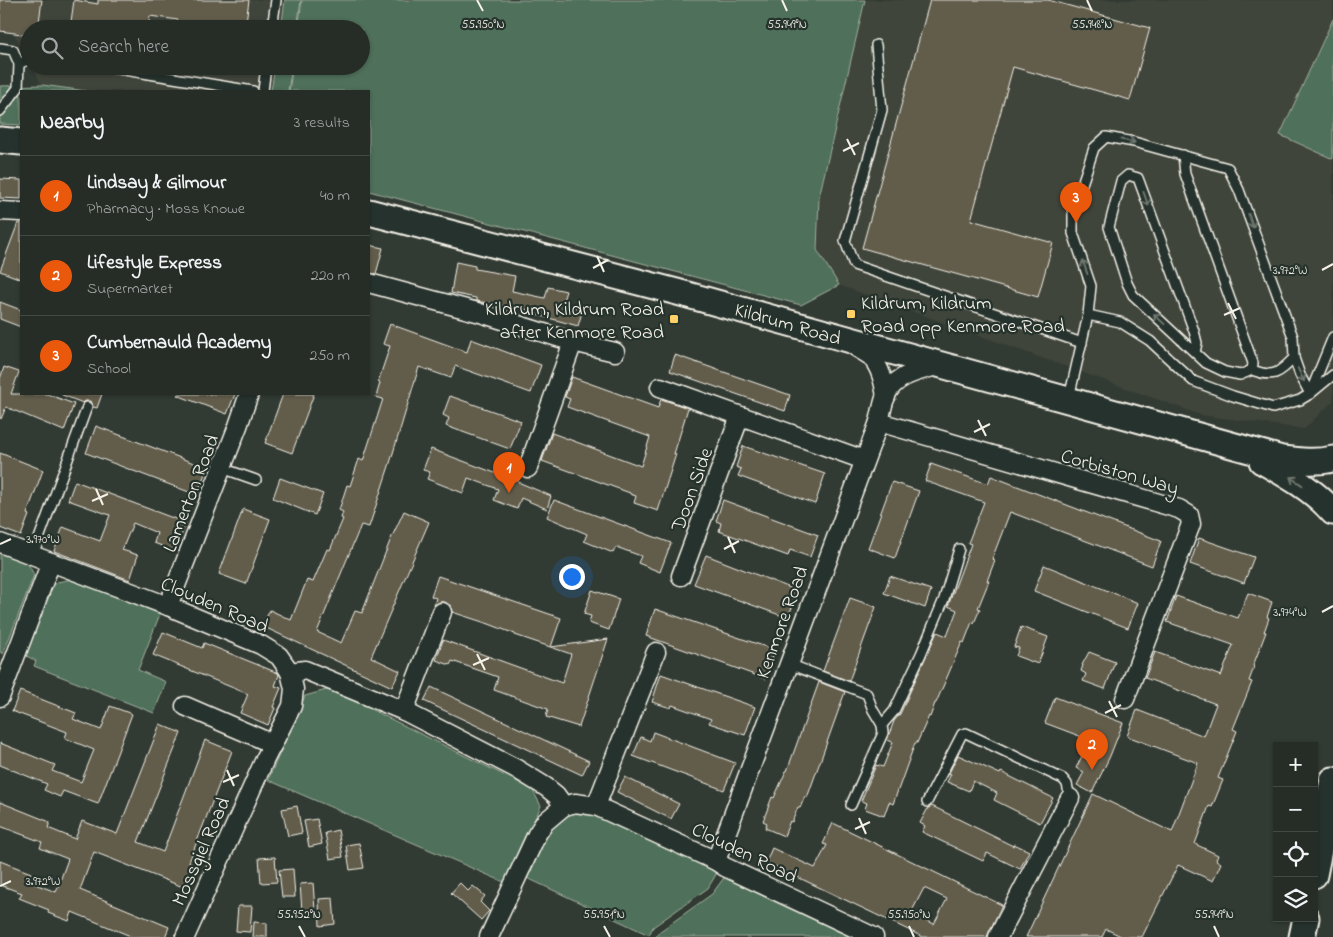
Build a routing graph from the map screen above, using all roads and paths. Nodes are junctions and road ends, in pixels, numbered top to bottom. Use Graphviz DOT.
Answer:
graph roads {
  1 [pos="276,0"];
  2 [pos="273,20"];
  3 [pos="876,45"];
  4 [pos="0,48"];
  5 [pos="19,64"];
  6 [pos="155,75"];
  7 [pos="265,75"];
  8 [pos="247,90"];
  9 [pos="263,90"];
  10 [pos="20,91"];
  11 [pos="0,111"];
  12 [pos="0,140"];
  13 [pos="20,142"];
  14 [pos="1183,155"];
  15 [pos="0,211"];
  16 [pos="20,212"];
  17 [pos="370,212"];
  18 [pos="370,283"];
  19 [pos="1088,314"];
  20 [pos="1333,336"];
  21 [pos="840,337"];
  22 [pos="573,342"];
  23 [pos="1082,343"];
  24 [pos="615,352"];
  25 [pos="1195,352"];
  26 [pos="1294,358"];
  27 [pos="940,365"];
  28 [pos="1252,370"];
  29 [pos="1333,375"];
  30 [pos="660,387"];
  31 [pos="1310,394"];
  32 [pos="248,395"];
  33 [pos="886,397"];
  34 [pos="1068,400"];
  35 [pos="87,407"];
  36 [pos="740,416"];
  37 [pos="879,422"];
  38 [pos="1235,447"];
  39 [pos="1333,459"];
  40 [pos="864,460"];
  41 [pos="222,468"];
  42 [pos="528,468"];
  43 [pos="256,480"];
  44 [pos="1333,512"];
  45 [pos="0,543"];
  46 [pos="960,549"];
  47 [pos="33,555"];
  48 [pos="50,562"];
  49 [pos="682,576"];
  50 [pos="168,606"];
  51 [pos="442,612"];
  52 [pos="656,652"];
  53 [pos="789,664"];
  54 [pos="290,672"];
  55 [pos="0,696"];
  56 [pos="1125,699"];
  57 [pos="185,706"];
  58 [pos="404,711"];
  59 [pos="882,724"];
  60 [pos="272,744"];
  61 [pos="1333,780"];
  62 [pos="1070,798"];
  63 [pos="927,802"];
  64 [pos="852,805"];
  65 [pos="564,806"];
  66 [pos="596,806"];
  67 [pos="1318,855"];
  68 [pos="716,861"];
  69 [pos="1305,922"];
  70 [pos="185,937"];
  71 [pos="489,937"];
  72 [pos="874,937"];
  73 [pos="998,937"];
  74 [pos="1302,937"];
  1 -- 2 [label="lane"];
  3 -- 23 [label="lane"];
  4 -- 5 [label="lane"];
  5 -- 10 [label="lane"];
  6 -- 8 [label="lane"];
  7 -- 9 [label="lane"];
  10 -- 11 [label="lane"];
  12 -- 13 [label="street"];
  19 -- 14 [label="lane, one-way"];
  14 -- 26 [label="lane, one-way"];
  14 -- 28 [label="lane"];
  15 -- 16 [label="street"];
  17 -- 21 [label="street, Kildrum Road"];
  18 -- 22 [label="street"];
  19 -- 23 [label="lane"];
  19 -- 31 [label="lane"];
  20 -- 31 [label="lane"];
  21 -- 27 [label="street, Kildrum Road"];
  21 -- 33 [label="street"];
  22 -- 24 [label="street"];
  22 -- 42 [label="street"];
  23 -- 34 [label="lane"];
  25 -- 25 [label="lane, one-way"];
  25 -- 28 [label="lane"];
  26 -- 28 [label="lane"];
  26 -- 31 [label="lane, one-way"];
  27 -- 33 [label="street, Kenmore Road"];
  27 -- 34 [label="street, Kildrum Road"];
  29 -- 31 [label="lane"];
  30 -- 36 [label="street"];
  32 -- 41 [label="street, Lamerton Road"];
  33 -- 37 [label="street, Kenmore Road"];
  34 -- 38 [label="street, Kildrum Road"];
  35 -- 47 [label="lane"];
  36 -- 40 [label="street"];
  36 -- 49 [label="street, Doon Side"];
  37 -- 40 [label="street, Kenmore Road"];
  37 -- 56 [label="street, Corbiston Way"];
  38 -- 39 [label="street, Kildrum Road"];
  44 -- 38 [label="street, Kildrum Road, one-way"];
  40 -- 53 [label="street, Kenmore Road"];
  41 -- 43 [label="lane"];
  41 -- 50 [label="street, Lamerton Road"];
  45 -- 47 [label="street, Clouden Road"];
  46 -- 59 [label="lane"];
  47 -- 48 [label="street, Clouden Road"];
  48 -- 50 [label="street, Clouden Road"];
  48 -- 55 [label="street"];
  50 -- 54 [label="street, Clouden Road"];
  51 -- 58 [label="street"];
  52 -- 66 [label="street"];
  53 -- 59 [label="lane"];
  53 -- 68 [label="street, Kenmore Road"];
  54 -- 58 [label="street"];
  54 -- 60 [label="street, Mossgiel Road"];
  57 -- 60 [label="street"];
  58 -- 65 [label="street"];
  59 -- 64 [label="lane"];
  60 -- 70 [label="street, Mossgiel Road"];
  61 -- 67 [label="street"];
  62 -- 63 [label="lane"];
  62 -- 73 [label="street"];
  65 -- 66 [label="street, Clouden Road"];
  65 -- 71 [label="street"];
  66 -- 68 [label="street, Clouden Road"];
  68 -- 72 [label="street, Clouden Road"];
  69 -- 74 [label="street"];
}
